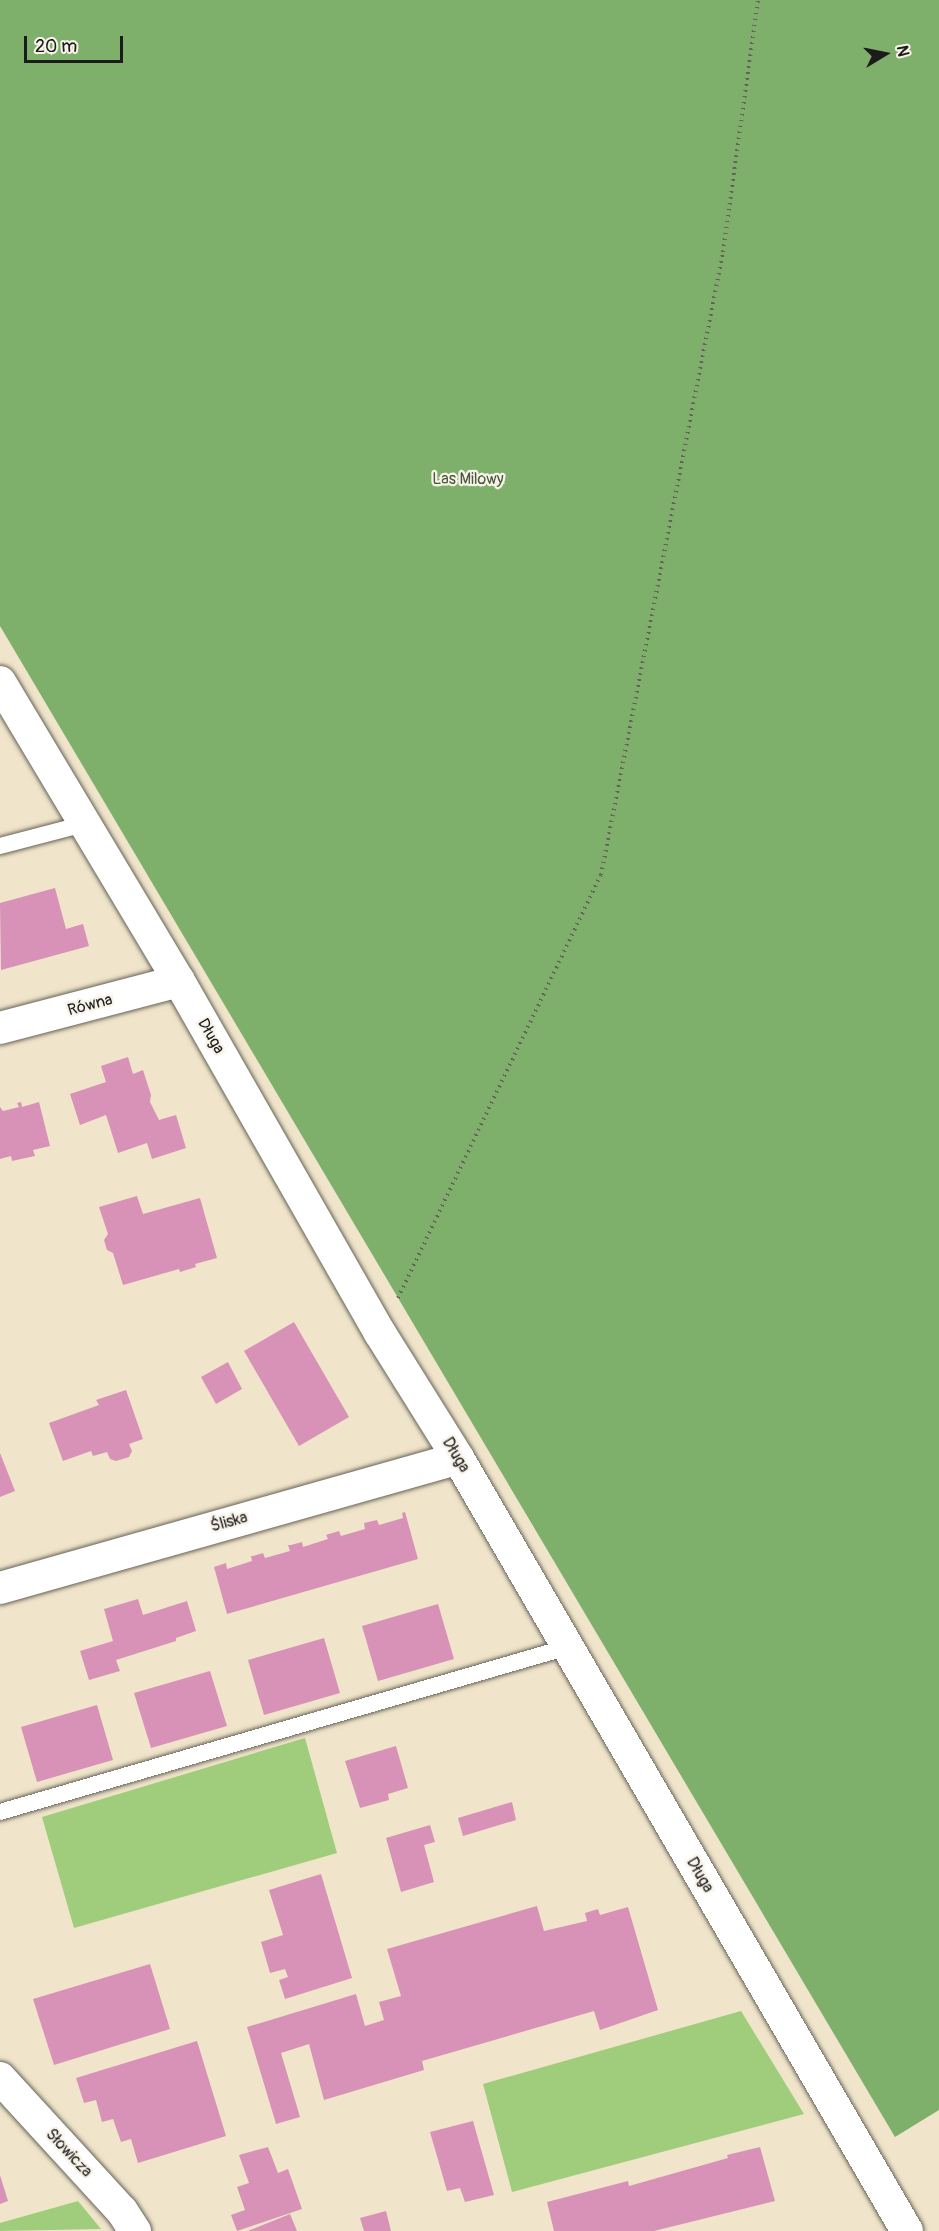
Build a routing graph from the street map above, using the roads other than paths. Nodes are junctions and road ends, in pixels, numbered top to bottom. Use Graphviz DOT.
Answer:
graph roads {
  1 [pos="0,682"];
  2 [pos="84,824"];
  3 [pos="0,846"];
  4 [pos="179,981"];
  5 [pos="0,1028"];
  6 [pos="458,1458"];
  7 [pos="0,1588"];
  8 [pos="568,1647"];
  9 [pos="0,1812"];
  10 [pos="0,2078"];
  11 [pos="135,2231"];
  12 [pos="907,2231"];
  1 -- 2 [label="street, Długa"];
  2 -- 3 [label="lane"];
  2 -- 4 [label="street, Długa"];
  4 -- 5 [label="street, Równa"];
  4 -- 6 [label="street, Długa"];
  6 -- 7 [label="street, Śliska"];
  6 -- 8 [label="street, Długa"];
  8 -- 9 [label="lane"];
  8 -- 12 [label="street, Długa"];
  10 -- 11 [label="street, Słowicza"];
}
